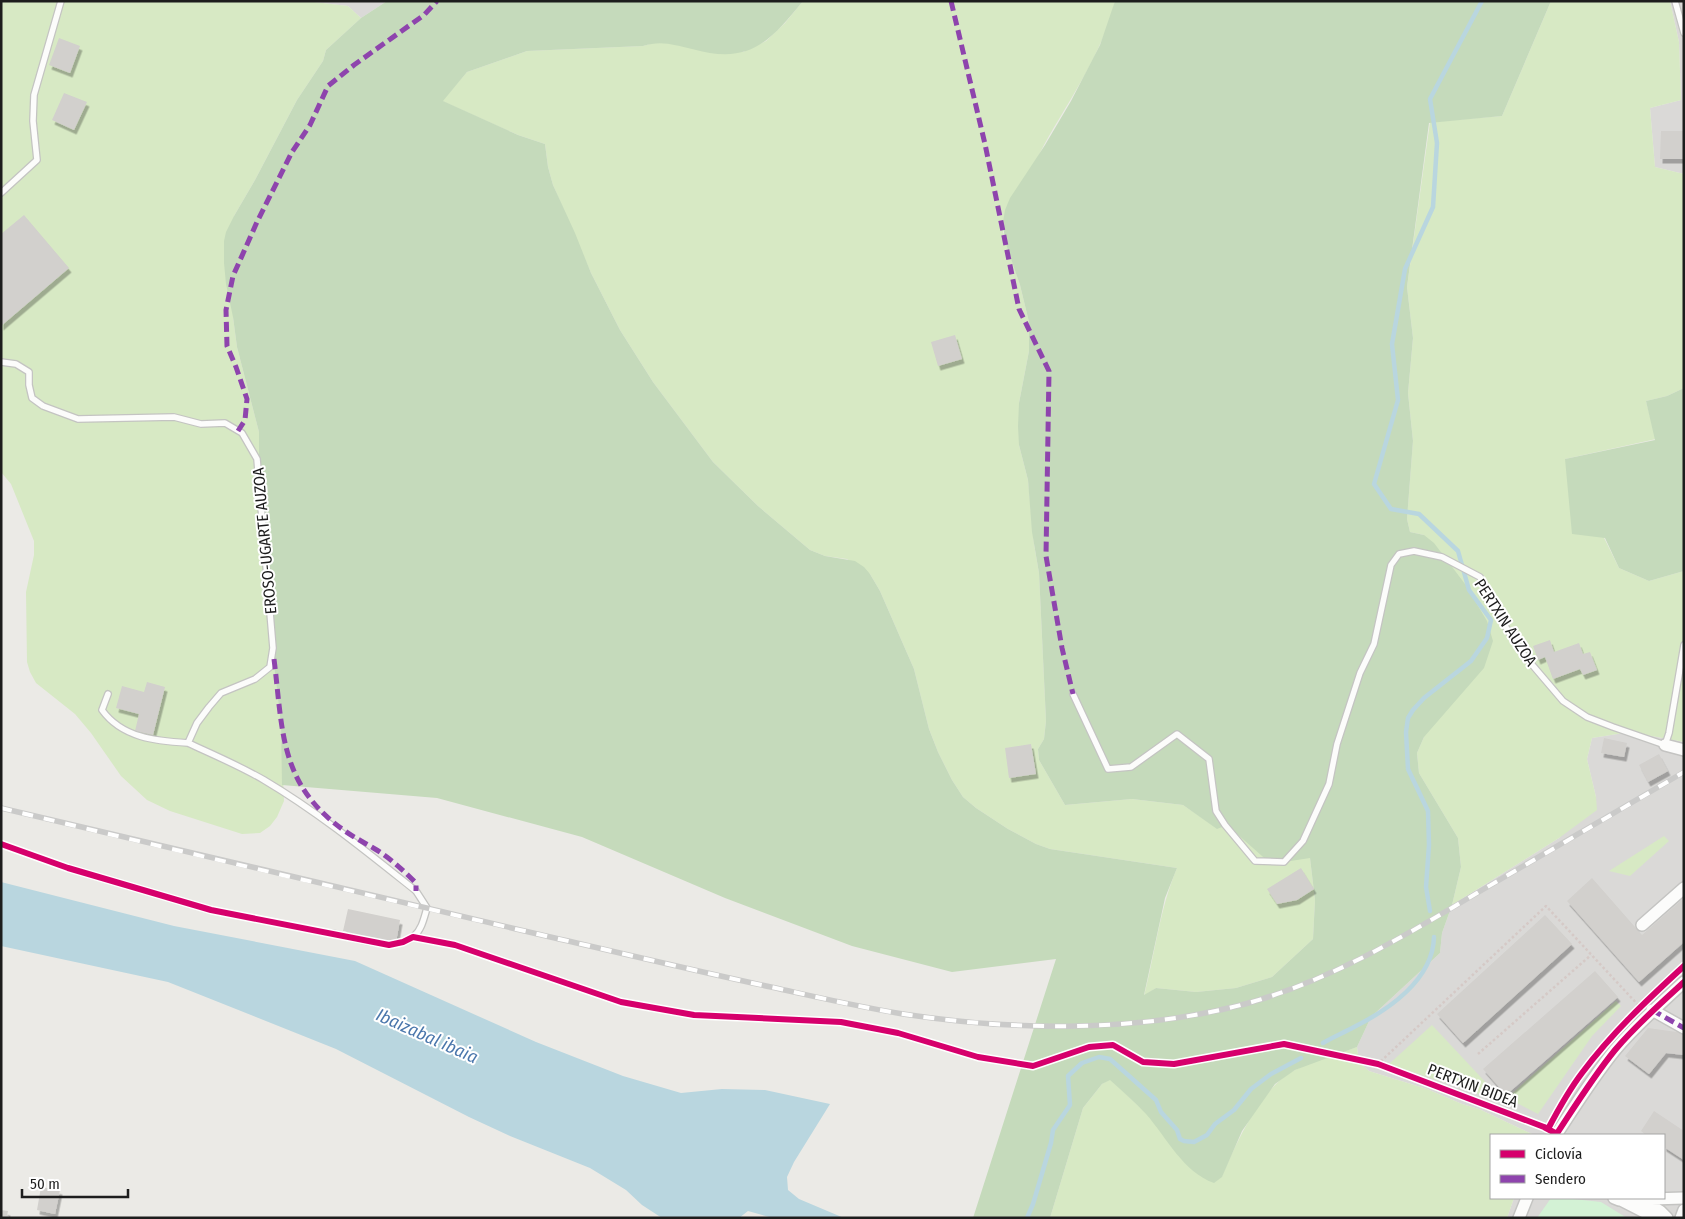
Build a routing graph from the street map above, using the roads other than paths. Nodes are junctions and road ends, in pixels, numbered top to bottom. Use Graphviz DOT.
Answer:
graph roads {
  1 [pos="61,1"];
  2 [pos="1675,1"];
  3 [pos="1684,34"];
  4 [pos="1,193"];
  5 [pos="1,362"];
  6 [pos="1684,645"];
  7 [pos="108,694"];
  8 [pos="1073,694"];
  9 [pos="188,743"];
  10 [pos="1665,745"];
  11 [pos="1684,750"];
  12 [pos="1684,888"];
  13 [pos="1642,925"];
  14 [pos="332,933"];
  15 [pos="1684,982"];
  16 [pos="1649,1008"];
  17 [pos="1684,1028"];
  18 [pos="1554,1133"];
  19 [pos="1665,1198"];
  20 [pos="1684,1198"];
  21 [pos="1527,1199"];
  22 [pos="1617,1199"];
  23 [pos="1639,1199"];
  24 [pos="1684,1210"];
  25 [pos="1518,1218"];
  26 [pos="1656,1218"];
  27 [pos="1667,1218"];
  28 [pos="1681,1218"];
  1 -- 4 [label="lane"];
  2 -- 3 [label="lane"];
  5 -- 9 [label="lane, EROSO-UGARTE AUZOA"];
  6 -- 10 [label="lane"];
  7 -- 9 [label="lane"];
  8 -- 10 [label="lane, PERTXIN AUZOA"];
  9 -- 14 [label="lane"];
  10 -- 11 [label="street, PERTXIN AUZOA"];
  12 -- 13 [label="street"];
  15 -- 16 [label="street"];
  16 -- 17 [label="street"];
  16 -- 18 [label="street"];
  19 -- 20 [label="street"];
  21 -- 25 [label="street"];
  22 -- 23 [label="street"];
  22 -- 26 [label="street"];
  23 -- 27 [label="street"];
  24 -- 28 [label="street"];
}
